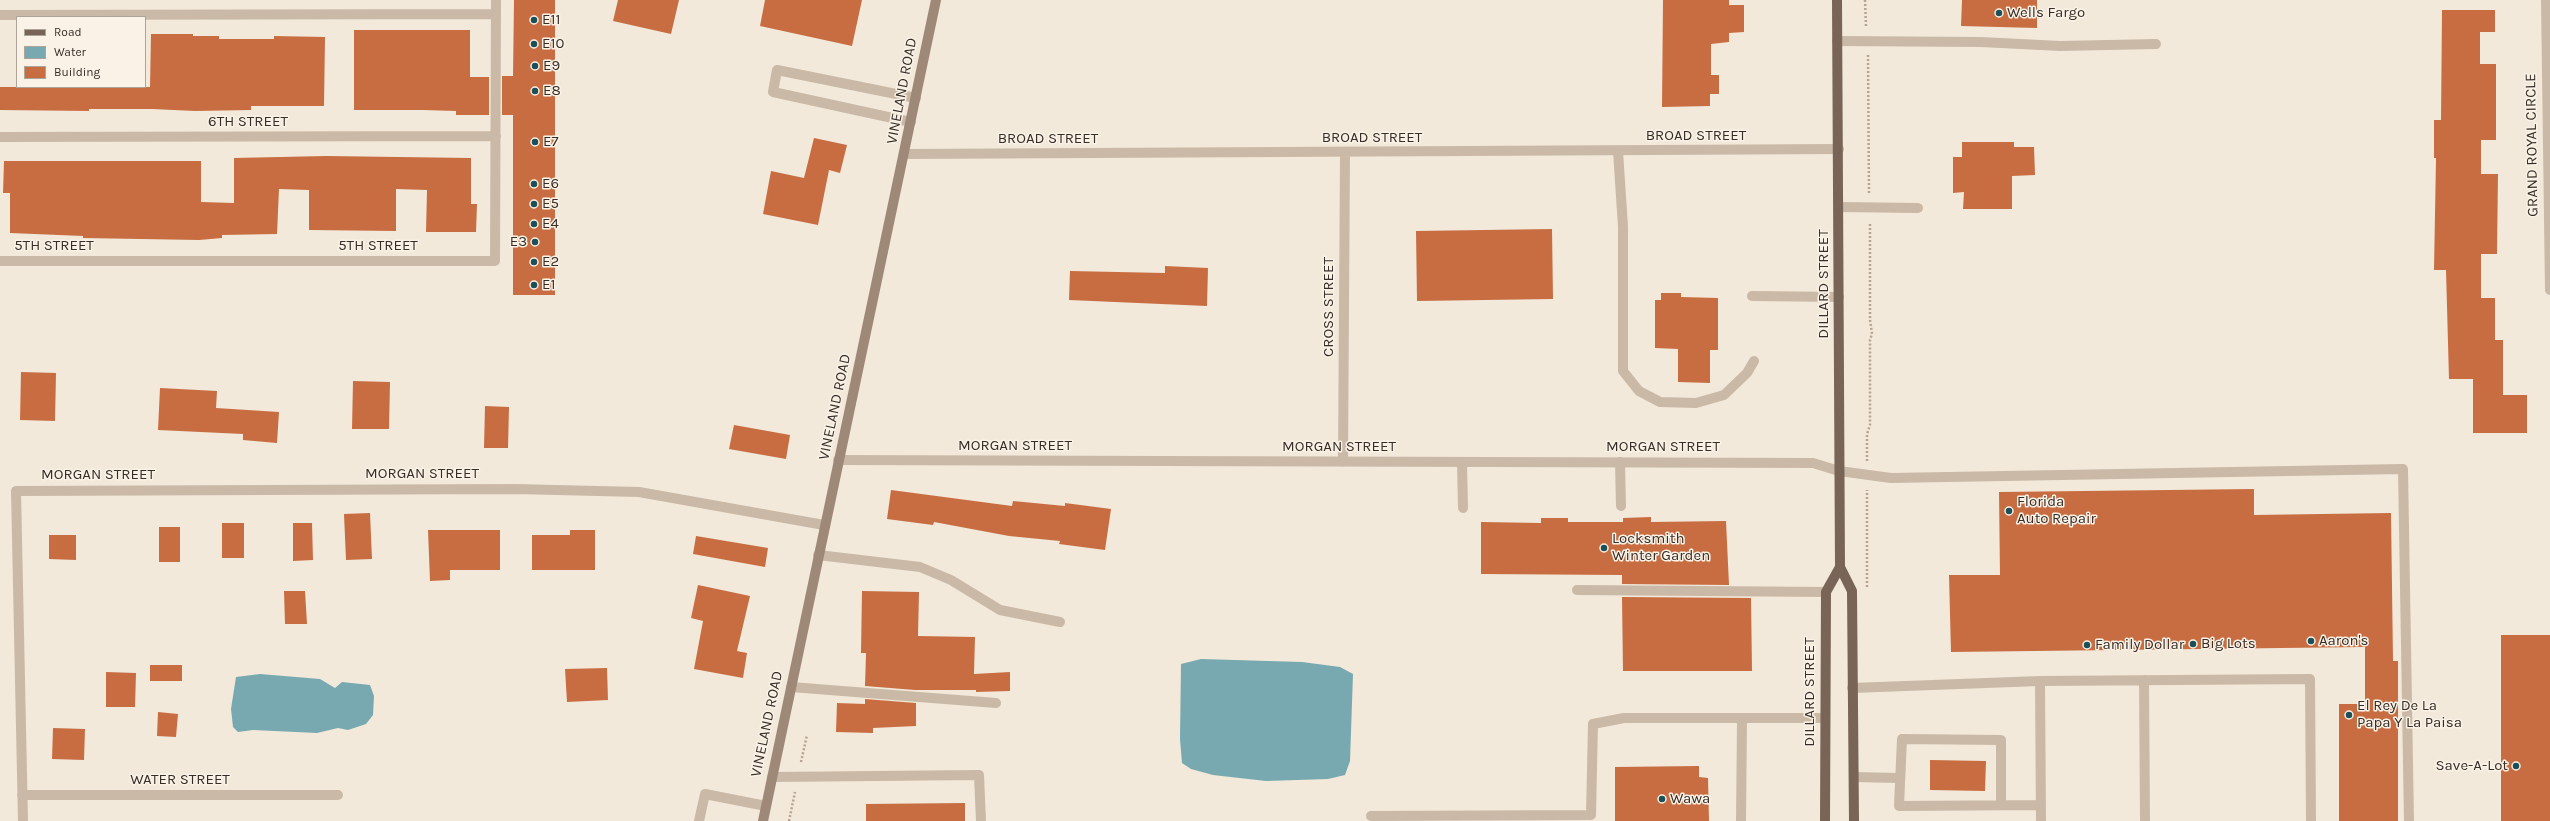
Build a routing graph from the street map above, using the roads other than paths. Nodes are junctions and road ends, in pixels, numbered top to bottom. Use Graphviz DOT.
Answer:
graph roads {
  1 [pos="496,0"];
  2 [pos="936,0"];
  3 [pos="1837,0"];
  4 [pos="2546,0"];
  5 [pos="496,14"];
  6 [pos="0,15"];
  7 [pos="1837,41"];
  8 [pos="2156,44"];
  9 [pos="916,98"];
  10 [pos="911,122"];
  11 [pos="496,136"];
  12 [pos="0,137"];
  13 [pos="1838,149"];
  14 [pos="1618,151"];
  15 [pos="1345,153"];
  16 [pos="905,154"];
  17 [pos="1838,207"];
  18 [pos="1918,208"];
  19 [pos="0,261"];
  20 [pos="2550,290"];
  21 [pos="1752,296"];
  22 [pos="1839,297"];
  23 [pos="1754,361"];
  24 [pos="838,460"];
  25 [pos="1343,462"];
  26 [pos="1462,462"];
  27 [pos="1620,462"];
  28 [pos="1839,471"];
  29 [pos="1621,506"];
  30 [pos="1463,508"];
  31 [pos="824,525"];
  32 [pos="818,555"];
  33 [pos="1840,567"];
  34 [pos="1577,590"];
  35 [pos="1826,592"];
  36 [pos="1060,622"];
  37 [pos="2144,680"];
  38 [pos="2040,681"];
  39 [pos="790,687"];
  40 [pos="1852,688"];
  41 [pos="996,703"];
  42 [pos="1825,718"];
  43 [pos="1742,719"];
  44 [pos="772,777"];
  45 [pos="1854,777"];
  46 [pos="1898,778"];
  47 [pos="22,795"];
  48 [pos="338,795"];
  49 [pos="2001,805"];
  50 [pos="2041,805"];
  51 [pos="766,806"];
  52 [pos="1370,816"];
  53 [pos="1505,818"];
  54 [pos="1591,818"];
  55 [pos="22,821"];
  56 [pos="699,821"];
  57 [pos="763,821"];
  58 [pos="981,821"];
  59 [pos="1741,821"];
  60 [pos="1825,821"];
  61 [pos="1854,821"];
  62 [pos="2041,821"];
  63 [pos="2145,821"];
  64 [pos="2311,821"];
  65 [pos="2408,821"];
  1 -- 5 [label="street, 5TH STREET"];
  2 -- 9 [label="main road, VINELAND ROAD"];
  3 -- 7 [label="main road, DILLARD STREET"];
  4 -- 20 [label="street, GRAND ROYAL CIRCLE"];
  5 -- 6 [label="street"];
  5 -- 11 [label="street, 5TH STREET"];
  7 -- 8 [label="street"];
  7 -- 13 [label="main road, DILLARD STREET"];
  9 -- 10 [label="main road, VINELAND ROAD"];
  9 -- 10 [label="street"];
  10 -- 16 [label="main road, VINELAND ROAD"];
  11 -- 12 [label="street, 6TH STREET"];
  11 -- 19 [label="street, 5TH STREET"];
  13 -- 14 [label="street, BROAD STREET"];
  13 -- 17 [label="main road, DILLARD STREET"];
  14 -- 15 [label="street, BROAD STREET"];
  14 -- 23 [label="street"];
  15 -- 16 [label="street, BROAD STREET"];
  15 -- 25 [label="street, CROSS STREET"];
  16 -- 24 [label="main road, VINELAND ROAD"];
  17 -- 18 [label="street"];
  17 -- 22 [label="main road, DILLARD STREET"];
  21 -- 22 [label="street"];
  22 -- 28 [label="main road, DILLARD STREET"];
  24 -- 25 [label="street, MORGAN STREET"];
  24 -- 31 [label="main road, VINELAND ROAD"];
  25 -- 26 [label="street, MORGAN STREET"];
  26 -- 27 [label="street, MORGAN STREET"];
  26 -- 30 [label="street"];
  27 -- 28 [label="street, MORGAN STREET"];
  27 -- 29 [label="street"];
  28 -- 33 [label="main road, DILLARD STREET"];
  28 -- 65 [label="street, MORGAN STREET"];
  31 -- 32 [label="main road, VINELAND ROAD"];
  31 -- 47 [label="street, MORGAN STREET"];
  32 -- 36 [label="street"];
  32 -- 39 [label="main road, VINELAND ROAD"];
  33 -- 35 [label="main road, DILLARD STREET"];
  33 -- 40 [label="main road, DILLARD STREET"];
  34 -- 35 [label="street"];
  35 -- 42 [label="main road, DILLARD STREET"];
  37 -- 38 [label="street"];
  37 -- 63 [label="street"];
  37 -- 64 [label="street"];
  38 -- 40 [label="street"];
  38 -- 50 [label="street"];
  39 -- 41 [label="street"];
  39 -- 44 [label="main road, VINELAND ROAD"];
  40 -- 45 [label="main road, DILLARD STREET"];
  42 -- 43 [label="street"];
  42 -- 60 [label="main road, DILLARD STREET"];
  43 -- 54 [label="street"];
  43 -- 59 [label="street"];
  44 -- 51 [label="main road, VINELAND ROAD"];
  44 -- 58 [label="street"];
  45 -- 46 [label="street"];
  45 -- 61 [label="main road, DILLARD STREET"];
  46 -- 49 [label="street"];
  46 -- 49 [label="street"];
  47 -- 48 [label="street, WATER STREET"];
  47 -- 55 [label="street"];
  49 -- 50 [label="street"];
  50 -- 62 [label="street"];
  51 -- 56 [label="street"];
  51 -- 57 [label="main road, VINELAND ROAD"];
  52 -- 53 [label="street"];
  53 -- 54 [label="street"];
}
